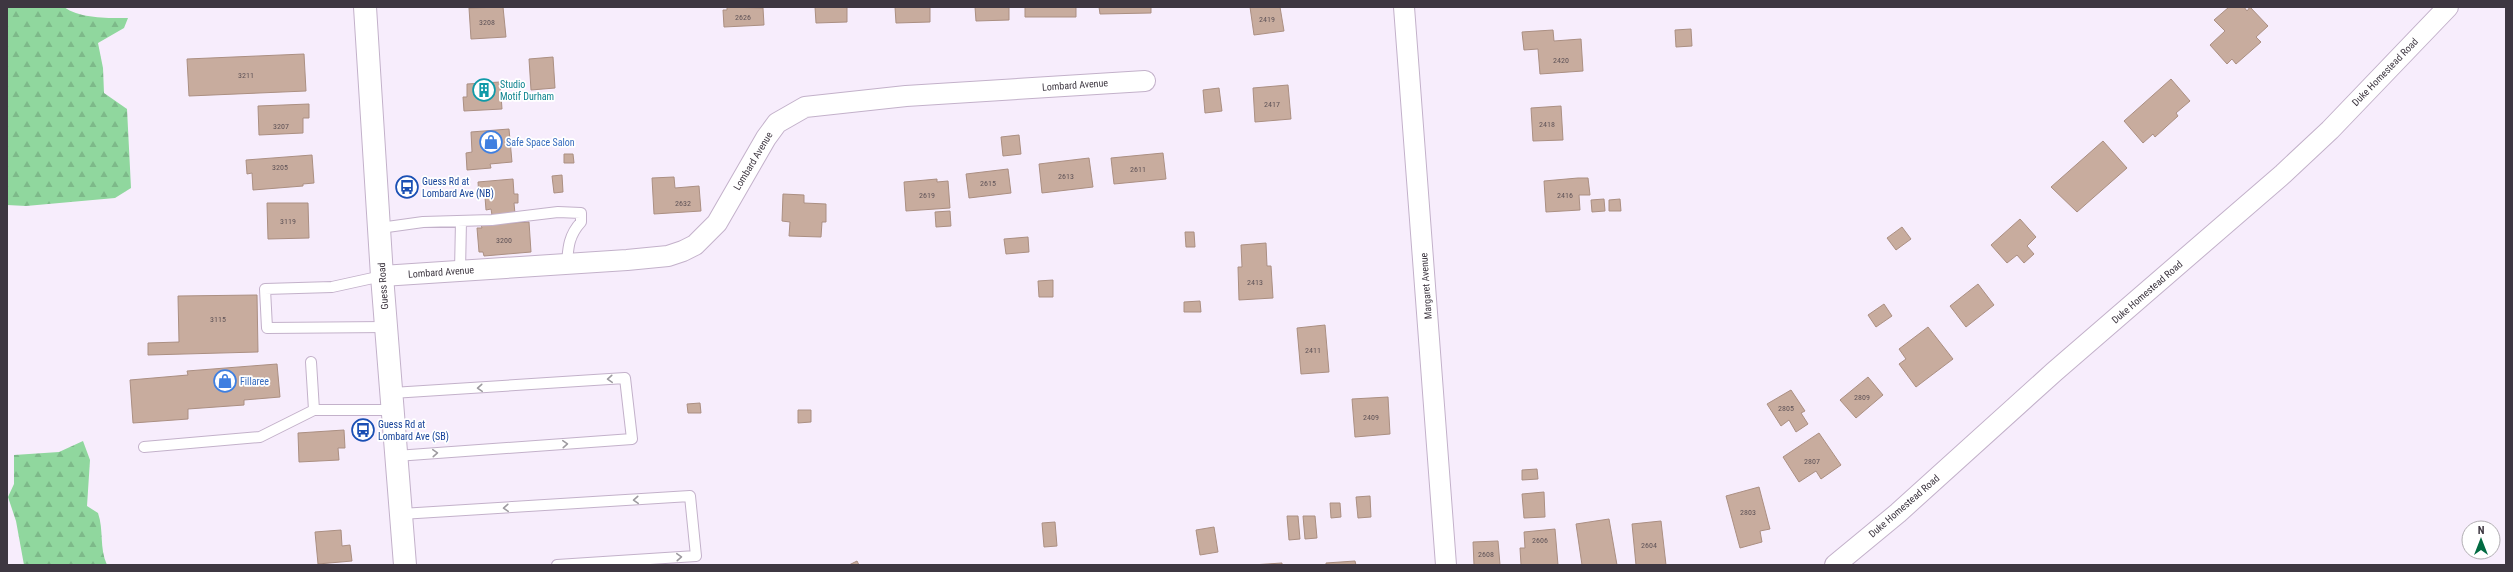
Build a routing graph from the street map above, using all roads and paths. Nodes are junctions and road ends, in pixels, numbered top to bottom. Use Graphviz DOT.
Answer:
graph roads {
  1 [pos="365,7"];
  2 [pos="1404,7"];
  3 [pos="2448,7"];
  4 [pos="1145,80"];
  5 [pos="460,221"];
  6 [pos="380,228"];
  7 [pos="567,264"];
  8 [pos="460,271"];
  9 [pos="382,276"];
  10 [pos="386,327"];
  11 [pos="311,362"];
  12 [pos="392,401"];
  13 [pos="314,410"];
  14 [pos="144,447"];
  15 [pos="396,456"];
  16 [pos="401,514"];
  17 [pos="696,560"];
  18 [pos="405,565"];
  19 [pos="556,565"];
  20 [pos="1446,565"];
  21 [pos="1835,565"];
  1 -- 6 [label="main road, Guess Road"];
  2 -- 20 [label="street, Margaret Avenue"];
  3 -- 21 [label="street, Duke Homestead Road"];
  4 -- 7 [label="street, Lombard Avenue"];
  5 -- 6 [label="lane"];
  5 -- 7 [label="lane"];
  5 -- 8 [label="lane"];
  6 -- 9 [label="main road, Guess Road"];
  7 -- 8 [label="street, Lombard Avenue"];
  8 -- 9 [label="street, Lombard Avenue"];
  9 -- 10 [label="main road, Guess Road"];
  9 -- 10 [label="lane"];
  10 -- 12 [label="main road, Guess Road"];
  11 -- 13 [label="lane"];
  12 -- 13 [label="lane"];
  12 -- 15 [label="main road, Guess Road"];
  15 -- 12 [label="lane, one-way"];
  13 -- 14 [label="lane"];
  15 -- 16 [label="main road, Guess Road"];
  17 -- 16 [label="lane, one-way"];
  16 -- 18 [label="main road, Guess Road"];
  19 -- 17 [label="lane, one-way"];
}
